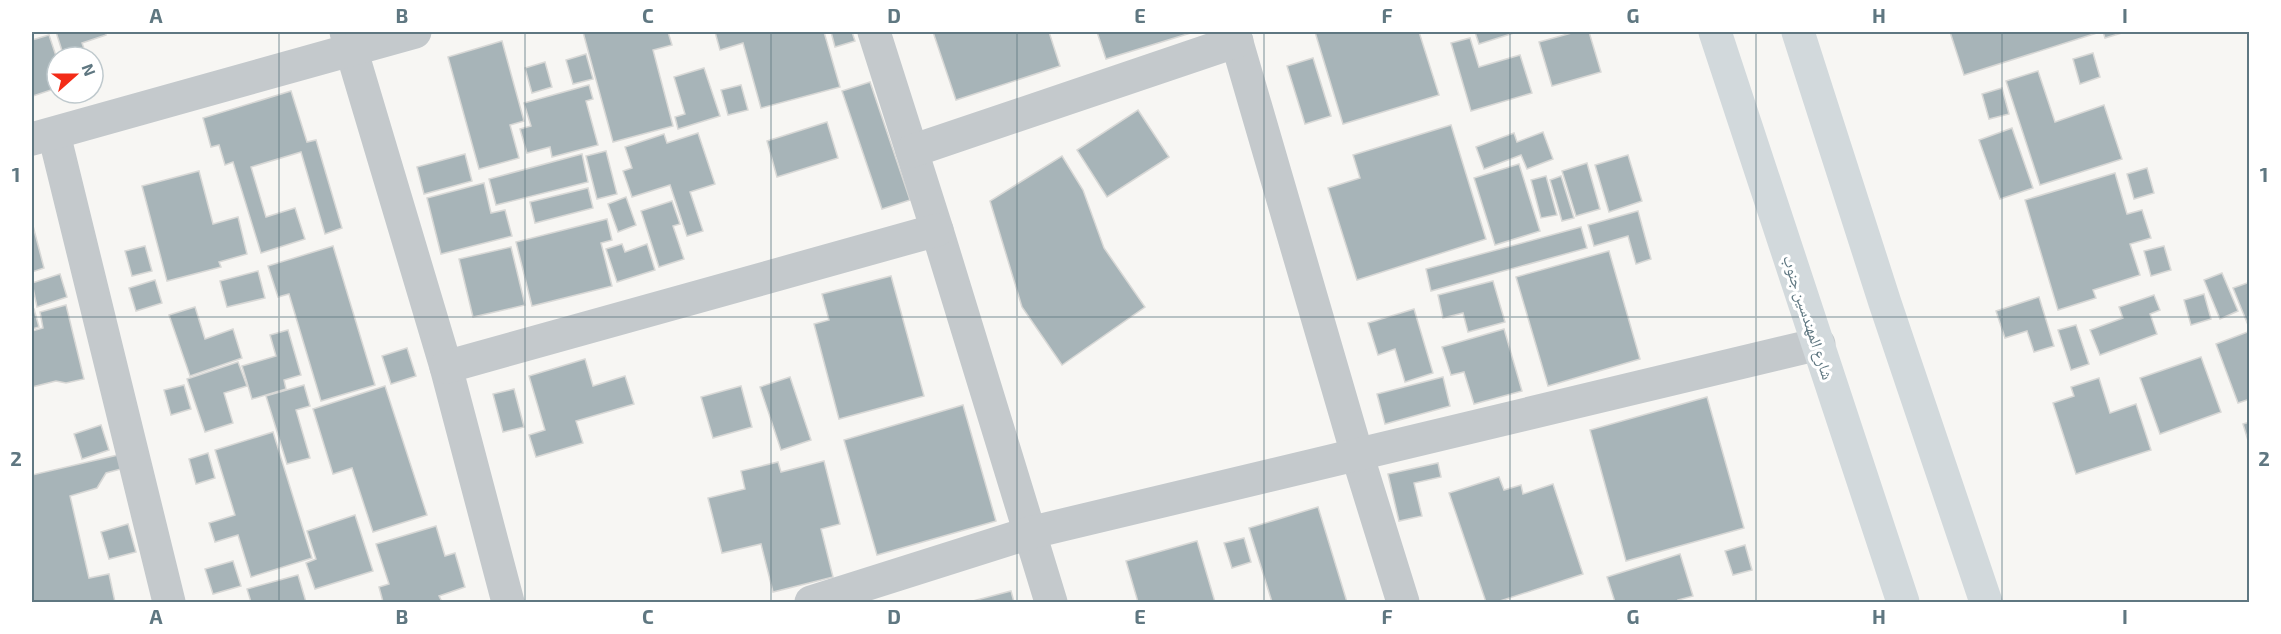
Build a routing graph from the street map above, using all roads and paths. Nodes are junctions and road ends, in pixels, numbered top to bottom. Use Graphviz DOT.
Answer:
graph roads {
  1 [pos="415,32"];
  2 [pos="874,32"];
  3 [pos="1715,32"];
  4 [pos="1798,32"];
  5 [pos="1236,36"];
  6 [pos="349,41"];
  7 [pos="43,136"];
  8 [pos="912,152"];
  9 [pos="937,230"];
  10 [pos="1819,344"];
  11 [pos="446,367"];
  12 [pos="1357,454"];
  13 [pos="1029,533"];
  14 [pos="169,603"];
  15 [pos="508,603"];
  16 [pos="811,603"];
  17 [pos="1051,603"];
  18 [pos="1403,603"];
  19 [pos="1903,603"];
  20 [pos="1986,603"];
  1 -- 6 [label="street"];
  2 -- 8 [label="street"];
  3 -- 10 [label="highway, شارع المهندسين جنوب"];
  4 -- 20 [label="highway"];
  5 -- 8 [label="street"];
  5 -- 12 [label="street"];
  6 -- 7 [label="street"];
  6 -- 11 [label="street"];
  7 -- 14 [label="street"];
  8 -- 9 [label="street"];
  9 -- 11 [label="street"];
  9 -- 13 [label="street"];
  10 -- 12 [label="street"];
  10 -- 19 [label="highway, شارع المهندسين جنوب"];
  11 -- 15 [label="street"];
  12 -- 13 [label="street"];
  12 -- 18 [label="street"];
  13 -- 16 [label="street"];
  13 -- 17 [label="street"];
}
